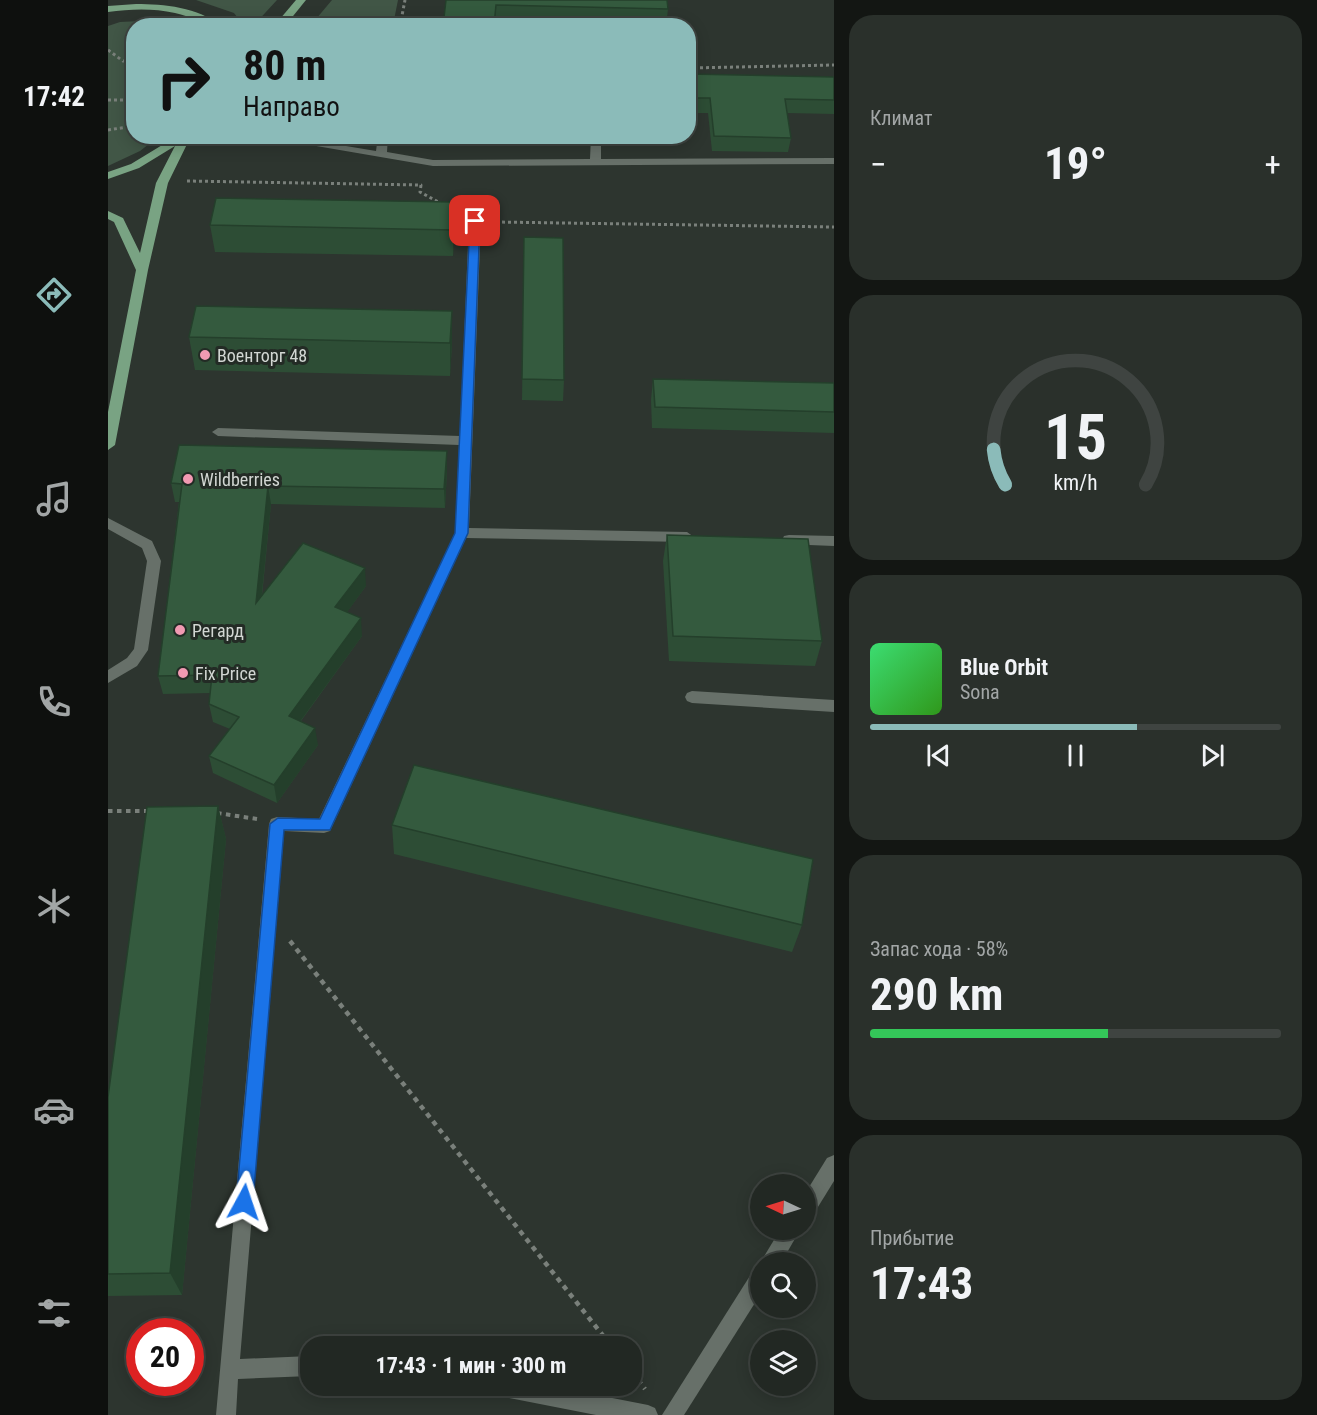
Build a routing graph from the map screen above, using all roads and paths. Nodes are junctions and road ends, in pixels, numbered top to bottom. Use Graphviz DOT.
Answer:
graph roads {
  1 [pos="116,0"];
  2 [pos="301,0"];
  3 [pos="405,0"];
  4 [pos="108,4"];
  5 [pos="108,9"];
  6 [pos="198,18"];
  7 [pos="286,18"];
  8 [pos="402,18"];
  9 [pos="108,50"];
  10 [pos="126,61"];
  11 [pos="834,65"];
  12 [pos="696,68"];
  13 [pos="108,100"];
  14 [pos="126,100"];
  15 [pos="126,127"];
  16 [pos="108,130"];
  17 [pos="172,144"];
  18 [pos="181,144"];
  19 [pos="313,144"];
  20 [pos="382,144"];
  21 [pos="596,144"];
  22 [pos="381,155"];
  23 [pos="834,161"];
  24 [pos="595,162"];
  25 [pos="108,176"];
  26 [pos="187,181"];
  27 [pos="108,214"];
  28 [pos="475,221"];
  29 [pos="834,227"];
  30 [pos="142,270"];
  31 [pos="110,425"];
  32 [pos="218,432"];
  33 [pos="467,441"];
  34 [pos="108,445"];
  35 [pos="108,524"];
  36 [pos="462,533"];
  37 [pos="702,537"];
  38 [pos="774,539"];
  39 [pos="834,541"];
  40 [pos="108,677"];
  41 [pos="692,697"];
  42 [pos="834,706"];
  43 [pos="108,811"];
  44 [pos="152,811"];
  45 [pos="209,813"];
  46 [pos="278,824"];
  47 [pos="269,915"];
  48 [pos="834,1164"];
  49 [pos="816,1192"];
  50 [pos="750,1294"];
  51 [pos="603,1336"];
  52 [pos="300,1366"];
  53 [pos="230,1369"];
  54 [pos="550,1396"];
  55 [pos="226,1415"];
  56 [pos="648,1415"];
  57 [pos="672,1415"];
  1 -- 4 [label="main road"];
  2 -- 7 [label="main road"];
  3 -- 8 [label="path"];
  5 -- 6 [label="main road"];
  9 -- 10 [label="path"];
  11 -- 12 [label="path"];
  13 -- 14 [label="path"];
  15 -- 16 [label="path"];
  17 -- 25 [label="main road"];
  18 -- 30 [label="main road"];
  19 -- 22 [label="lane"];
  20 -- 22 [label="lane"];
  21 -- 24 [label="lane"];
  22 -- 24 [label="lane"];
  23 -- 24 [label="lane"];
  26 -- 28 [label="path"];
  27 -- 30 [label="main road"];
  28 -- 29 [label="path"];
  28 -- 33 [label="lane"];
  30 -- 31 [label="main road"];
  31 -- 34 [label="main road"];
  32 -- 33 [label="lane"];
  33 -- 36 [label="lane"];
  35 -- 40 [label="lane"];
  36 -- 37 [label="lane"];
  36 -- 46 [label="lane"];
  38 -- 39 [label="lane"];
  41 -- 42 [label="lane"];
  43 -- 44 [label="path"];
  45 -- 46 [label="path"];
  46 -- 47 [label="lane"];
  47 -- 51 [label="path"];
  47 -- 53 [label="lane"];
  48 -- 49 [label="lane"];
  50 -- 57 [label="lane"];
  52 -- 53 [label="lane"];
  53 -- 55 [label="lane"];
  54 -- 56 [label="lane"];
}
